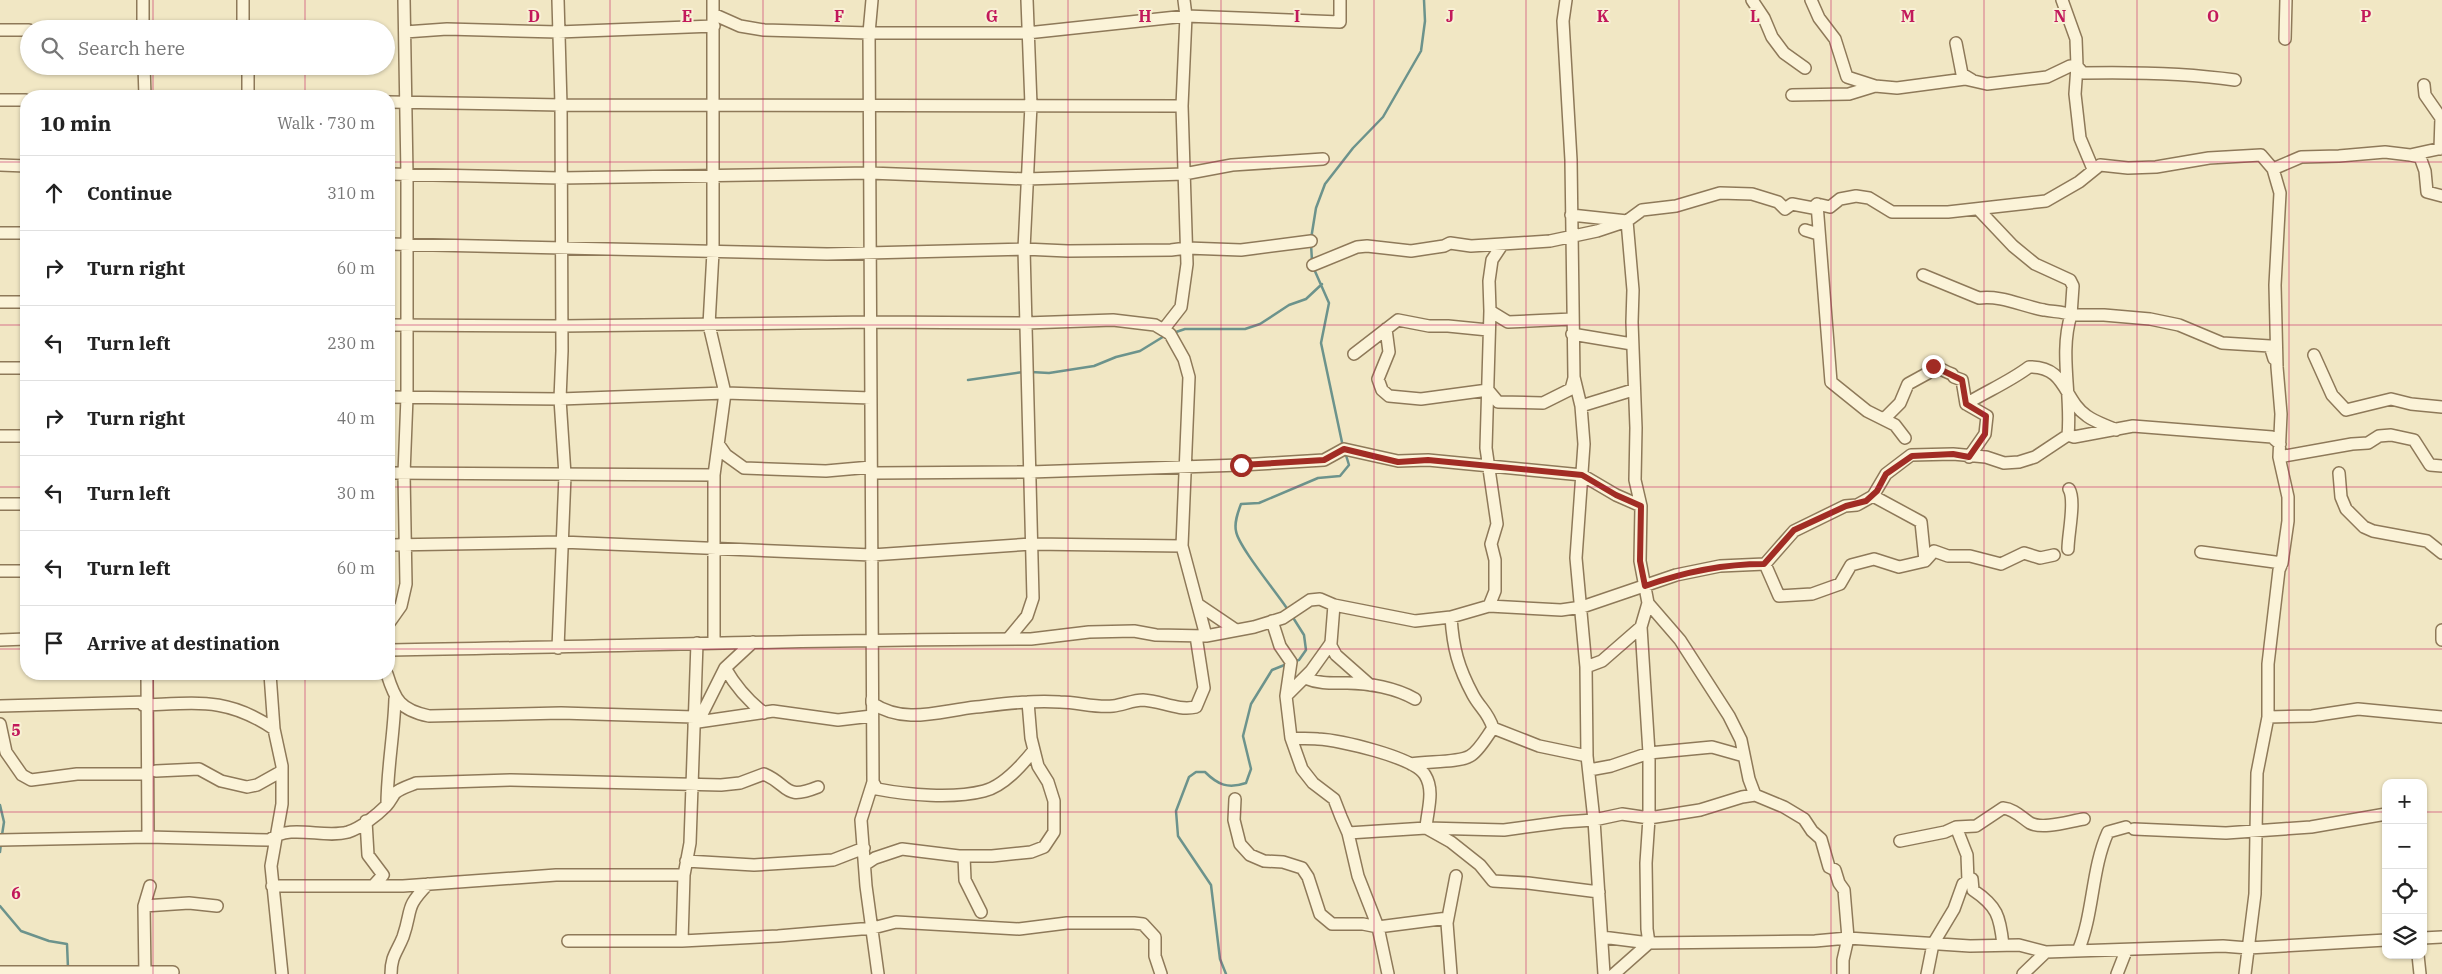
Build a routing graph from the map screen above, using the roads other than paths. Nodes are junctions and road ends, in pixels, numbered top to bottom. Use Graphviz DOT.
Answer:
graph roads {
  1 [pos="143,0"];
  2 [pos="243,0"];
  3 [pos="404,0"];
  4 [pos="558,0"];
  5 [pos="713,0"];
  6 [pos="872,0"];
  7 [pos="1027,0"];
  8 [pos="1184,0"];
  9 [pos="1340,0"];
  10 [pos="1566,0"];
  11 [pos="1752,0"];
  12 [pos="1811,0"];
  13 [pos="2062,0"];
  14 [pos="2286,0"];
  15 [pos="713,14"];
  16 [pos="1186,16"];
  17 [pos="143,20"];
  18 [pos="243,20"];
  19 [pos="714,26"];
  20 [pos="0,30"];
  21 [pos="20,30"];
  22 [pos="405,32"];
  23 [pos="558,32"];
  24 [pos="869,33"];
  25 [pos="1027,33"];
  26 [pos="2285,39"];
  27 [pos="1956,43"];
  28 [pos="2077,66"];
  29 [pos="1805,68"];
  30 [pos="144,75"];
  31 [pos="248,75"];
  32 [pos="2235,80"];
  33 [pos="1976,83"];
  34 [pos="2424,85"];
  35 [pos="1875,86"];
  36 [pos="144,90"];
  37 [pos="248,90"];
  38 [pos="1792,95"];
  39 [pos="0,100"];
  40 [pos="20,100"];
  41 [pos="395,102"];
  42 [pos="406,103"];
  43 [pos="712,104"];
  44 [pos="561,105"];
  45 [pos="1031,105"];
  46 [pos="1182,106"];
  47 [pos="870,107"];
  48 [pos="2441,148"];
  49 [pos="2410,154"];
  50 [pos="1323,158"];
  51 [pos="0,165"];
  52 [pos="20,166"];
  53 [pos="2093,169"];
  54 [pos="2273,169"];
  55 [pos="870,173"];
  56 [pos="395,174"];
  57 [pos="712,174"];
  58 [pos="1184,174"];
  59 [pos="407,175"];
  60 [pos="560,178"];
  61 [pos="1026,179"];
  62 [pos="2442,196"];
  63 [pos="1817,204"];
  64 [pos="1978,209"];
  65 [pos="1571,215"];
  66 [pos="1627,221"];
  67 [pos="1805,230"];
  68 [pos="0,232"];
  69 [pos="20,233"];
  70 [pos="1818,234"];
  71 [pos="1571,236"];
  72 [pos="1311,242"];
  73 [pos="395,244"];
  74 [pos="407,245"];
  75 [pos="1502,245"];
  76 [pos="1187,248"];
  77 [pos="560,249"];
  78 [pos="1024,249"];
  79 [pos="713,252"];
  80 [pos="870,252"];
  81 [pos="1313,265"];
  82 [pos="1923,275"];
  83 [pos="0,302"];
  84 [pos="20,302"];
  85 [pos="1490,311"];
  86 [pos="2071,315"];
  87 [pos="1572,320"];
  88 [pos="871,322"];
  89 [pos="1026,323"];
  90 [pos="395,325"];
  91 [pos="709,325"];
  92 [pos="406,326"];
  93 [pos="562,326"];
  94 [pos="1386,329"];
  95 [pos="1162,330"];
  96 [pos="1488,330"];
  97 [pos="1572,334"];
  98 [pos="1632,344"];
  99 [pos="1354,354"];
  100 [pos="2314,355"];
  101 [pos="2276,367"];
  102 [pos="0,368"];
  103 [pos="20,368"];
  104 [pos="1574,377"];
  105 [pos="1488,390"];
  106 [pos="1633,390"];
  107 [pos="2067,392"];
  108 [pos="725,393"];
  109 [pos="395,397"];
  110 [pos="407,397"];
  111 [pos="871,398"];
  112 [pos="560,399"];
  113 [pos="1966,404"];
  114 [pos="1581,406"];
  115 [pos="2442,407"];
  116 [pos="1884,419"];
  117 [pos="2117,430"];
  118 [pos="2068,434"];
  119 [pos="0,436"];
  120 [pos="20,436"];
  121 [pos="1905,438"];
  122 [pos="2280,444"];
  123 [pos="719,445"];
  124 [pos="1969,457"];
  125 [pos="2279,457"];
  126 [pos="1487,466"];
  127 [pos="2442,466"];
  128 [pos="1185,467"];
  129 [pos="873,470"];
  130 [pos="1030,472"];
  131 [pos="2339,473"];
  132 [pos="395,474"];
  133 [pos="404,474"];
  134 [pos="714,474"];
  135 [pos="564,475"];
  136 [pos="1582,475"];
  137 [pos="2069,489"];
  138 [pos="1873,496"];
  139 [pos="0,504"];
  140 [pos="20,504"];
  141 [pos="1641,506"];
  142 [pos="561,542"];
  143 [pos="1032,544"];
  144 [pos="395,545"];
  145 [pos="404,545"];
  146 [pos="1182,546"];
  147 [pos="714,548"];
  148 [pos="2068,549"];
  149 [pos="2201,552"];
  150 [pos="2442,553"];
  151 [pos="872,555"];
  152 [pos="2054,555"];
  153 [pos="1925,562"];
  154 [pos="2282,563"];
  155 [pos="1764,564"];
  156 [pos="0,571"];
  157 [pos="20,571"];
  158 [pos="1645,586"];
  159 [pos="1648,604"];
  160 [pos="1199,605"];
  161 [pos="1334,605"];
  162 [pos="1489,606"];
  163 [pos="1582,607"];
  164 [pos="395,614"];
  165 [pos="1450,617"];
  166 [pos="1272,621"];
  167 [pos="1641,627"];
  168 [pos="1236,630"];
  169 [pos="2442,630"];
  170 [pos="1201,636"];
  171 [pos="20,639"];
  172 [pos="1008,639"];
  173 [pos="0,640"];
  174 [pos="2442,640"];
  175 [pos="872,641"];
  176 [pos="752,642"];
  177 [pos="697,643"];
  178 [pos="714,643"];
  179 [pos="1330,644"];
  180 [pos="558,648"];
  181 [pos="395,650"];
  182 [pos="1586,667"];
  183 [pos="725,668"];
  184 [pos="1305,678"];
  185 [pos="147,680"];
  186 [pos="270,680"];
  187 [pos="389,680"];
  188 [pos="1370,686"];
  189 [pos="872,690"];
  190 [pos="1286,696"];
  191 [pos="395,699"];
  192 [pos="1414,700"];
  193 [pos="1028,702"];
  194 [pos="145,703"];
  195 [pos="0,706"];
  196 [pos="764,713"];
  197 [pos="872,716"];
  198 [pos="2268,717"];
  199 [pos="2442,717"];
  200 [pos="695,721"];
  201 [pos="0,724"];
  202 [pos="1493,728"];
  203 [pos="274,729"];
  204 [pos="1291,738"];
  205 [pos="1034,750"];
  206 [pos="1649,753"];
  207 [pos="1587,756"];
  208 [pos="1744,756"];
  209 [pos="1411,764"];
  210 [pos="1589,770"];
  211 [pos="282,771"];
  212 [pos="152,772"];
  213 [pos="872,782"];
  214 [pos="692,786"];
  215 [pos="818,787"];
  216 [pos="1755,795"];
  217 [pos="1235,799"];
  218 [pos="387,805"];
  219 [pos="2382,815"];
  220 [pos="1649,818"];
  221 [pos="2084,819"];
  222 [pos="1594,820"];
  223 [pos="366,821"];
  224 [pos="1426,828"];
  225 [pos="1956,828"];
  226 [pos="2256,831"];
  227 [pos="1348,833"];
  228 [pos="276,834"];
  229 [pos="148,837"];
  230 [pos="0,840"];
  231 [pos="1900,841"];
  232 [pos="864,848"];
  233 [pos="964,856"];
  234 [pos="686,861"];
  235 [pos="866,864"];
  236 [pos="684,875"];
  237 [pos="1456,876"];
  238 [pos="1972,879"];
  239 [pos="428,884"];
  240 [pos="374,885"];
  241 [pos="150,886"];
  242 [pos="272,886"];
  243 [pos="1598,892"];
  244 [pos="144,906"];
  245 [pos="217,906"];
  246 [pos="981,912"];
  247 [pos="1448,918"];
  248 [pos="873,928"];
  249 [pos="1378,928"];
  250 [pos="1602,937"];
  251 [pos="2442,937"];
  252 [pos="1848,938"];
  253 [pos="2427,938"];
  254 [pos="2382,940"];
  255 [pos="568,941"];
  256 [pos="682,941"];
  257 [pos="1649,943"];
  258 [pos="1933,944"];
  259 [pos="2003,945"];
  260 [pos="2248,948"];
  261 [pos="2078,951"];
  262 [pos="2126,951"];
  263 [pos="2046,952"];
  264 [pos="2418,959"];
  265 [pos="0,972"];
  266 [pos="173,972"];
  267 [pos="145,973"];
  268 [pos="282,974"];
  269 [pos="391,974"];
  270 [pos="878,974"];
  271 [pos="1161,974"];
  272 [pos="1388,974"];
  273 [pos="1451,974"];
  274 [pos="1604,974"];
  275 [pos="1614,974"];
  276 [pos="1843,974"];
  277 [pos="1927,974"];
  278 [pos="2024,974"];
  279 [pos="2117,974"];
  280 [pos="2245,974"];
  281 [pos="2420,974"];
  1 -- 17 [label="street"];
  2 -- 18 [label="street"];
  3 -- 22 [label="street"];
  4 -- 23 [label="street"];
  5 -- 15 [label="street"];
  6 -- 24 [label="street"];
  7 -- 25 [label="street"];
  8 -- 16 [label="street"];
  9 -- 16 [label="street"];
  10 -- 65 [label="street"];
  11 -- 29 [label="street"];
  12 -- 35 [label="street"];
  13 -- 28 [label="street"];
  14 -- 26 [label="street"];
  15 -- 19 [label="street"];
  15 -- 24 [label="street"];
  16 -- 25 [label="street"];
  16 -- 46 [label="street"];
  19 -- 23 [label="street"];
  19 -- 43 [label="street"];
  20 -- 21 [label="street"];
  22 -- 23 [label="street"];
  22 -- 42 [label="street"];
  23 -- 44 [label="street"];
  24 -- 25 [label="street"];
  24 -- 47 [label="street"];
  25 -- 45 [label="street"];
  27 -- 33 [label="street"];
  28 -- 32 [label="street"];
  28 -- 33 [label="street"];
  28 -- 53 [label="street"];
  30 -- 36 [label="street"];
  31 -- 37 [label="street"];
  33 -- 35 [label="street"];
  34 -- 48 [label="street"];
  35 -- 38 [label="street"];
  39 -- 40 [label="street"];
  41 -- 42 [label="street"];
  42 -- 44 [label="street"];
  42 -- 59 [label="street"];
  43 -- 44 [label="street"];
  43 -- 47 [label="street"];
  43 -- 57 [label="street"];
  44 -- 60 [label="street"];
  45 -- 46 [label="street"];
  45 -- 47 [label="street"];
  45 -- 61 [label="street"];
  46 -- 58 [label="street"];
  47 -- 55 [label="street"];
  48 -- 49 [label="street"];
  49 -- 54 [label="street"];
  49 -- 62 [label="street"];
  50 -- 58 [label="street"];
  51 -- 52 [label="street"];
  53 -- 54 [label="street"];
  53 -- 64 [label="street"];
  54 -- 101 [label="street"];
  55 -- 57 [label="street"];
  55 -- 61 [label="street"];
  55 -- 80 [label="street"];
  56 -- 59 [label="street"];
  57 -- 60 [label="street"];
  57 -- 79 [label="street"];
  58 -- 61 [label="street"];
  58 -- 76 [label="street"];
  59 -- 60 [label="street"];
  59 -- 74 [label="street"];
  60 -- 77 [label="street"];
  61 -- 78 [label="street"];
  63 -- 64 [label="street"];
  63 -- 66 [label="street"];
  63 -- 70 [label="street"];
  64 -- 86 [label="street"];
  65 -- 66 [label="street"];
  65 -- 71 [label="street"];
  66 -- 71 [label="street"];
  66 -- 98 [label="street"];
  67 -- 70 [label="street"];
  68 -- 69 [label="street"];
  70 -- 116 [label="street"];
  71 -- 75 [label="street"];
  71 -- 87 [label="street"];
  72 -- 76 [label="street"];
  73 -- 74 [label="street"];
  74 -- 77 [label="street"];
  74 -- 92 [label="street"];
  75 -- 81 [label="street"];
  75 -- 85 [label="street"];
  76 -- 78 [label="street"];
  76 -- 95 [label="street"];
  77 -- 79 [label="street"];
  77 -- 93 [label="street"];
  78 -- 80 [label="street"];
  78 -- 89 [label="street"];
  79 -- 80 [label="street"];
  79 -- 91 [label="street"];
  80 -- 88 [label="street"];
  82 -- 86 [label="street"];
  83 -- 84 [label="street"];
  85 -- 87 [label="street"];
  85 -- 96 [label="street"];
  86 -- 101 [label="street"];
  86 -- 107 [label="street"];
  87 -- 97 [label="street"];
  88 -- 89 [label="street"];
  88 -- 91 [label="street"];
  88 -- 111 [label="street"];
  89 -- 95 [label="street"];
  89 -- 130 [label="street"];
  90 -- 92 [label="street"];
  91 -- 93 [label="street"];
  91 -- 108 [label="street"];
  92 -- 93 [label="street"];
  92 -- 110 [label="street"];
  93 -- 112 [label="street"];
  94 -- 96 [label="street"];
  94 -- 99 [label="street"];
  94 -- 105 [label="street"];
  95 -- 128 [label="street"];
  96 -- 105 [label="street"];
  97 -- 98 [label="street"];
  97 -- 104 [label="street"];
  98 -- 106 [label="street"];
  100 -- 115 [label="street"];
  101 -- 122 [label="street"];
  102 -- 103 [label="street"];
  104 -- 105 [label="street"];
  104 -- 114 [label="street"];
  105 -- 126 [label="street"];
  106 -- 114 [label="street"];
  106 -- 141 [label="street"];
  107 -- 113 [label="street"];
  107 -- 117 [label="street"];
  107 -- 118 [label="street"];
  108 -- 111 [label="street"];
  108 -- 112 [label="street"];
  108 -- 123 [label="street"];
  109 -- 110 [label="street"];
  110 -- 112 [label="street"];
  110 -- 133 [label="street"];
  111 -- 129 [label="street"];
  112 -- 135 [label="street"];
  113 -- 116 [label="street"];
  113 -- 124 [label="street"];
  114 -- 136 [label="street"];
  116 -- 121 [label="street"];
  117 -- 118 [label="street"];
  117 -- 122 [label="street"];
  118 -- 124 [label="street"];
  119 -- 120 [label="street"];
  122 -- 125 [label="street"];
  123 -- 129 [label="street"];
  123 -- 134 [label="street"];
  124 -- 138 [label="street"];
  125 -- 127 [label="street"];
  125 -- 154 [label="street"];
  126 -- 128 [label="street"];
  126 -- 136 [label="street"];
  126 -- 162 [label="street"];
  128 -- 130 [label="street"];
  128 -- 146 [label="street"];
  129 -- 130 [label="street"];
  129 -- 151 [label="street"];
  130 -- 143 [label="street"];
  131 -- 150 [label="street"];
  132 -- 133 [label="street"];
  133 -- 135 [label="street"];
  133 -- 145 [label="street"];
  134 -- 135 [label="street"];
  134 -- 147 [label="street"];
  135 -- 142 [label="street"];
  136 -- 141 [label="street"];
  136 -- 163 [label="street"];
  137 -- 148 [label="street"];
  138 -- 153 [label="street"];
  138 -- 155 [label="street"];
  139 -- 140 [label="street"];
  141 -- 158 [label="street"];
  142 -- 145 [label="street"];
  142 -- 147 [label="street"];
  142 -- 180 [label="street"];
  143 -- 146 [label="street"];
  143 -- 151 [label="street"];
  143 -- 172 [label="street"];
  144 -- 145 [label="street"];
  145 -- 164 [label="street"];
  146 -- 160 [label="street"];
  147 -- 151 [label="street"];
  147 -- 178 [label="street"];
  149 -- 154 [label="street"];
  151 -- 175 [label="street"];
  152 -- 153 [label="street"];
  153 -- 155 [label="street"];
  154 -- 198 [label="street"];
  155 -- 158 [label="street"];
  156 -- 157 [label="street"];
  158 -- 159 [label="street"];
  158 -- 163 [label="street"];
  159 -- 167 [label="street"];
  159 -- 208 [label="street"];
  160 -- 168 [label="street"];
  160 -- 170 [label="street"];
  161 -- 165 [label="street"];
  161 -- 166 [label="street"];
  161 -- 179 [label="street"];
  162 -- 163 [label="street"];
  162 -- 165 [label="street"];
  163 -- 182 [label="street"];
  165 -- 202 [label="street"];
  166 -- 168 [label="street"];
  166 -- 190 [label="street"];
  167 -- 182 [label="street"];
  167 -- 206 [label="street"];
  168 -- 170 [label="street"];
  169 -- 174 [label="street"];
  170 -- 172 [label="street"];
  170 -- 193 [label="street"];
  171 -- 173 [label="street"];
  172 -- 175 [label="street"];
  175 -- 176 [label="street"];
  175 -- 189 [label="street"];
  176 -- 178 [label="street"];
  176 -- 183 [label="street"];
  177 -- 178 [label="street"];
  177 -- 180 [label="street"];
  177 -- 200 [label="street"];
  179 -- 184 [label="street"];
  179 -- 188 [label="street"];
  180 -- 181 [label="street"];
  182 -- 207 [label="street"];
  183 -- 196 [label="street"];
  183 -- 200 [label="street"];
  184 -- 188 [label="street"];
  184 -- 190 [label="street"];
  185 -- 194 [label="street"];
  186 -- 203 [label="street"];
  187 -- 191 [label="street"];
  188 -- 192 [label="street"];
  189 -- 193 [label="street"];
  189 -- 197 [label="street"];
  190 -- 204 [label="street"];
  191 -- 200 [label="street"];
  191 -- 218 [label="street"];
  193 -- 205 [label="street"];
  194 -- 195 [label="street"];
  194 -- 203 [label="street"];
  194 -- 212 [label="street"];
  196 -- 197 [label="street"];
  196 -- 200 [label="street"];
  197 -- 213 [label="street"];
  198 -- 199 [label="street"];
  198 -- 226 [label="street"];
  200 -- 214 [label="street"];
  201 -- 212 [label="street"];
  202 -- 207 [label="street"];
  202 -- 209 [label="street"];
  203 -- 211 [label="street"];
  204 -- 209 [label="street"];
  204 -- 227 [label="street"];
  205 -- 213 [label="street"];
  205 -- 233 [label="street"];
  206 -- 208 [label="street"];
  206 -- 210 [label="street"];
  206 -- 220 [label="street"];
  207 -- 210 [label="street"];
  208 -- 216 [label="street"];
  209 -- 224 [label="street"];
  210 -- 222 [label="street"];
  211 -- 212 [label="street"];
  211 -- 228 [label="street"];
  212 -- 229 [label="street"];
  213 -- 232 [label="street"];
  214 -- 215 [label="street"];
  214 -- 218 [label="street"];
  214 -- 234 [label="street"];
  216 -- 220 [label="street"];
  216 -- 252 [label="street"];
  217 -- 249 [label="street"];
  218 -- 223 [label="street"];
  219 -- 226 [label="street"];
  220 -- 222 [label="street"];
  220 -- 257 [label="street"];
  221 -- 225 [label="street"];
  222 -- 224 [label="street"];
  222 -- 243 [label="street"];
  223 -- 228 [label="street"];
  223 -- 240 [label="street"];
  224 -- 227 [label="street"];
  224 -- 243 [label="street"];
  225 -- 231 [label="street"];
  225 -- 258 [label="street"];
  226 -- 260 [label="street"];
  226 -- 261 [label="street"];
  227 -- 249 [label="street"];
  228 -- 229 [label="street"];
  228 -- 242 [label="street"];
  229 -- 230 [label="street"];
  232 -- 234 [label="street"];
  232 -- 235 [label="street"];
  233 -- 235 [label="street"];
  233 -- 246 [label="street"];
  234 -- 236 [label="street"];
  235 -- 248 [label="street"];
  236 -- 239 [label="street"];
  236 -- 256 [label="street"];
  237 -- 247 [label="street"];
  238 -- 259 [label="street"];
  239 -- 240 [label="street"];
  239 -- 269 [label="street"];
  240 -- 242 [label="street"];
  241 -- 244 [label="street"];
  242 -- 268 [label="street"];
  243 -- 250 [label="street"];
  244 -- 245 [label="street"];
  244 -- 267 [label="street"];
  247 -- 249 [label="street"];
  247 -- 273 [label="street"];
  248 -- 256 [label="street"];
  248 -- 270 [label="street"];
  248 -- 271 [label="street"];
  249 -- 272 [label="street"];
  250 -- 257 [label="street"];
  250 -- 274 [label="street"];
  251 -- 253 [label="street"];
  252 -- 257 [label="street"];
  252 -- 258 [label="street"];
  252 -- 276 [label="street"];
  254 -- 260 [label="street"];
  255 -- 256 [label="street"];
  257 -- 275 [label="street"];
  258 -- 259 [label="street"];
  258 -- 277 [label="street"];
  259 -- 263 [label="street"];
  260 -- 262 [label="street"];
  260 -- 280 [label="street"];
  261 -- 262 [label="street"];
  261 -- 263 [label="street"];
  262 -- 279 [label="street"];
  263 -- 278 [label="street"];
  264 -- 281 [label="street"];
  265 -- 267 [label="street"];
  266 -- 267 [label="street"];
}
